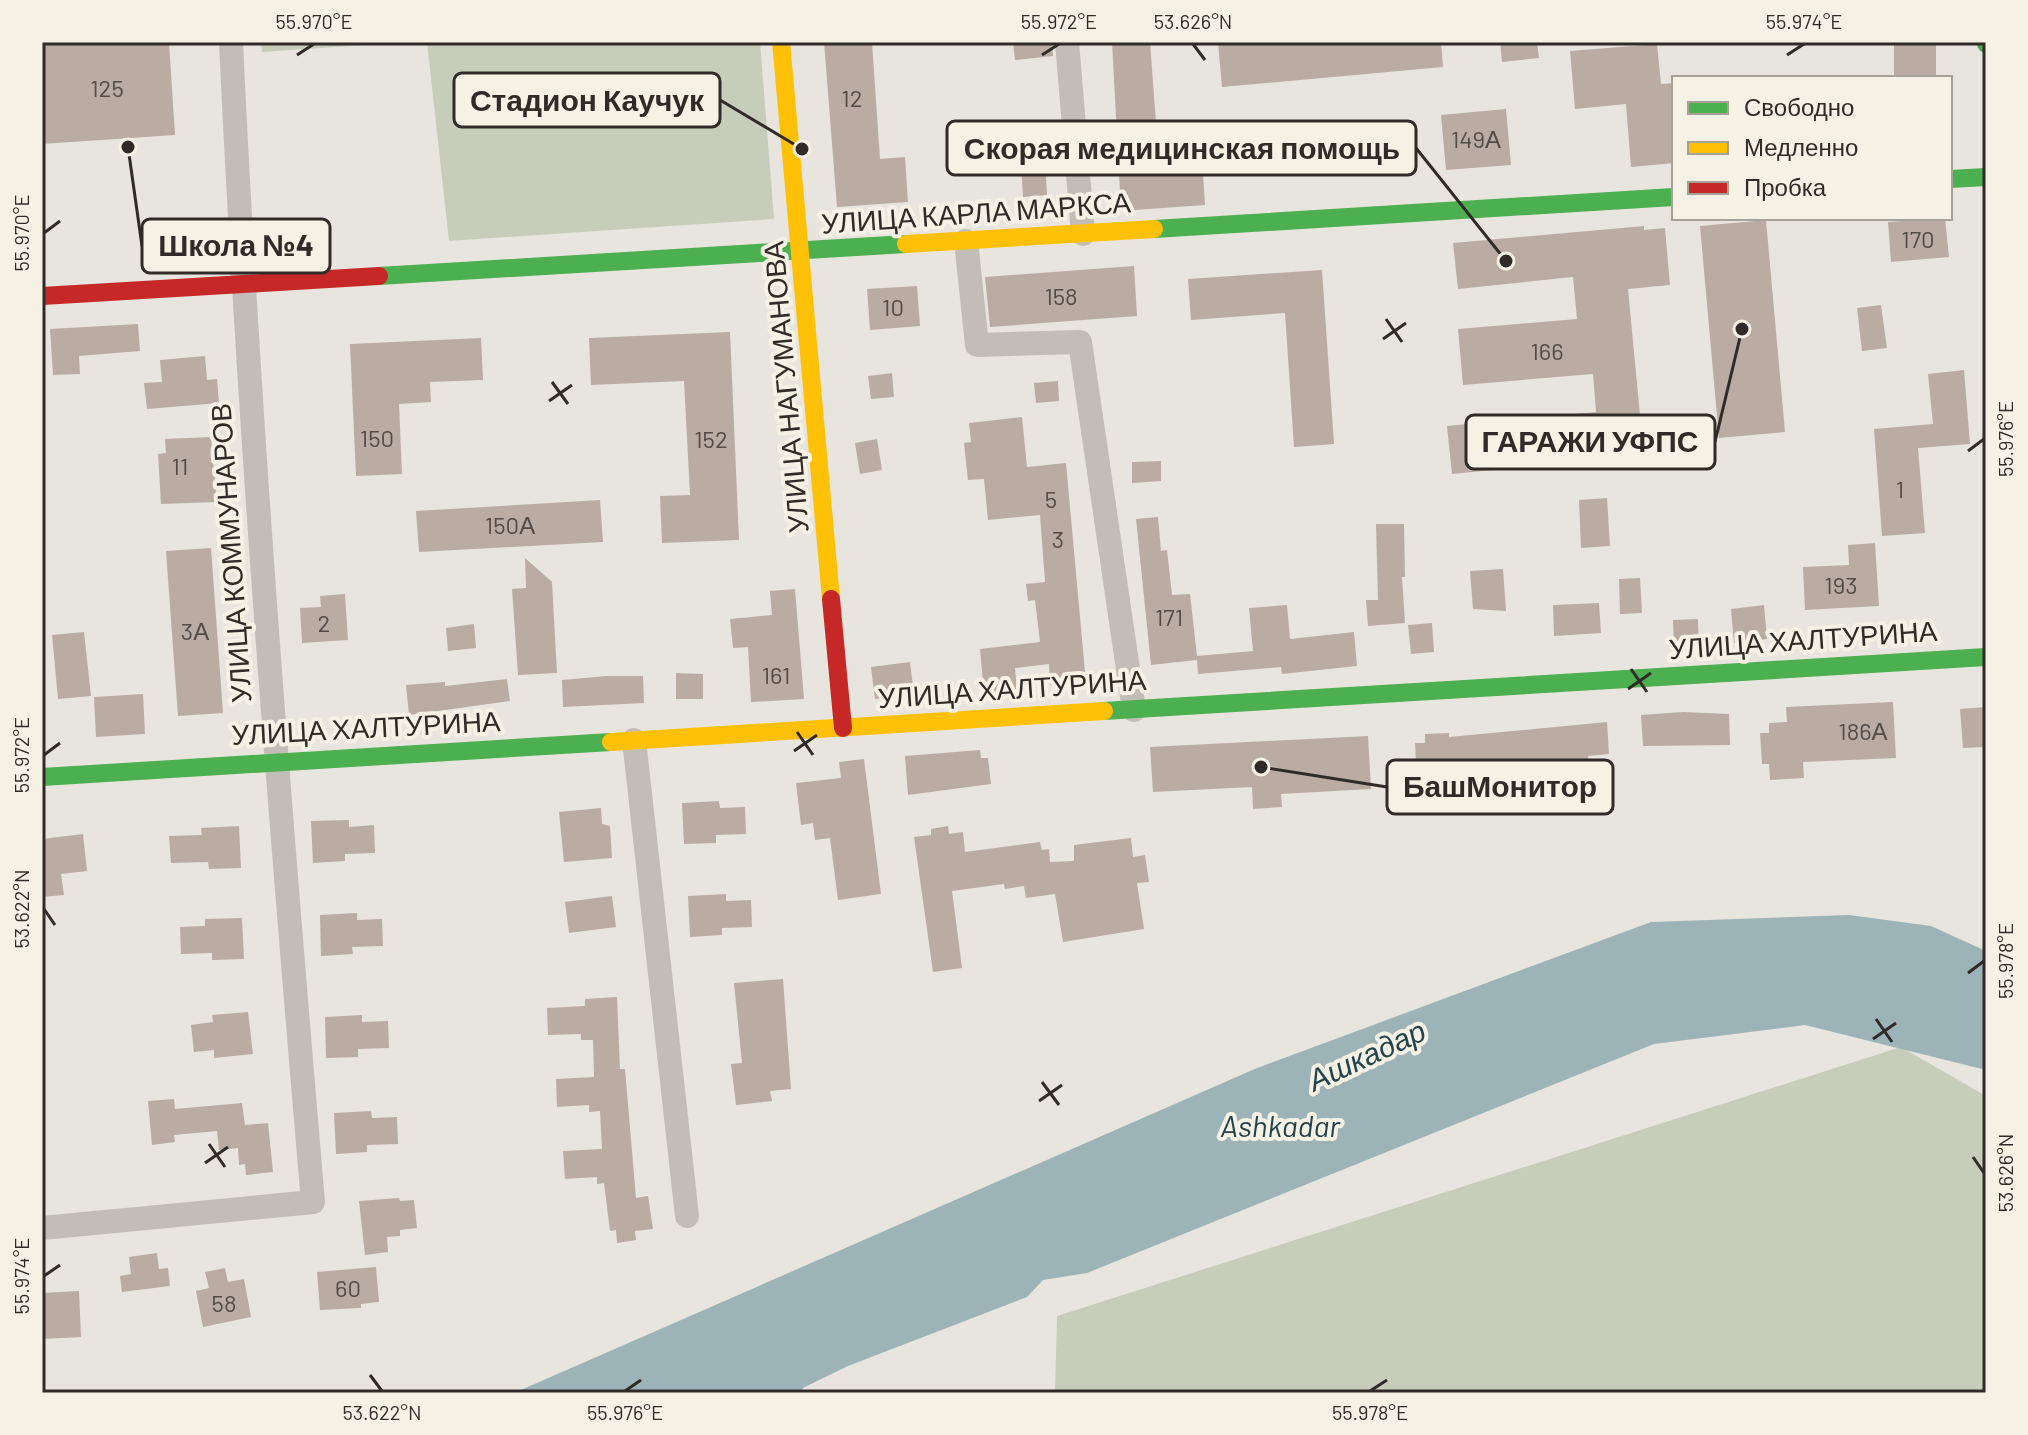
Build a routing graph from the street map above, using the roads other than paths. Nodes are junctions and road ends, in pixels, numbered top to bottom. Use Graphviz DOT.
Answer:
graph roads {
  1 [pos="231,42"];
  2 [pos="781,42"];
  3 [pos="1067,42"];
  4 [pos="1986,177"];
  5 [pos="1952,179"];
  6 [pos="1672,197"];
  7 [pos="1083,234"];
  8 [pos="966,241"];
  9 [pos="803,252"];
  10 [pos="242,283"];
  11 [pos="42,296"];
  12 [pos="1986,657"];
  13 [pos="1134,710"];
  14 [pos="843,728"];
  15 [pos="634,740"];
  16 [pos="276,762"];
  17 [pos="42,777"];
  18 [pos="687,1216"];
  19 [pos="42,1228"];
  1 -- 10 [label="street, УЛИЦА КОММУНАРОВ"];
  2 -- 9 [label="main road, УЛИЦА НАГУМАНОВА"];
  3 -- 7 [label="street"];
  4 -- 5 [label="main road"];
  6 -- 7 [label="main road, УЛИЦА КАРЛА МАРКСА"];
  7 -- 8 [label="main road, УЛИЦА КАРЛА МАРКСА"];
  8 -- 9 [label="main road, УЛИЦА КАРЛА МАРКСА"];
  8 -- 13 [label="street"];
  9 -- 10 [label="main road, УЛИЦА КАРЛА МАРКСА"];
  9 -- 14 [label="main road, УЛИЦА НАГУМАНОВА"];
  10 -- 11 [label="main road, УЛИЦА КАРЛА МАРКСА"];
  10 -- 16 [label="street, УЛИЦА КОММУНАРОВ"];
  12 -- 13 [label="main road, УЛИЦА ХАЛТУРИНА"];
  13 -- 14 [label="main road, УЛИЦА ХАЛТУРИНА"];
  14 -- 15 [label="main road, УЛИЦА ХАЛТУРИНА"];
  15 -- 16 [label="main road, УЛИЦА ХАЛТУРИНА"];
  15 -- 18 [label="street"];
  16 -- 17 [label="main road, УЛИЦА ХАЛТУРИНА"];
  16 -- 19 [label="street, УЛИЦА КОММУНАРОВ"];
}
